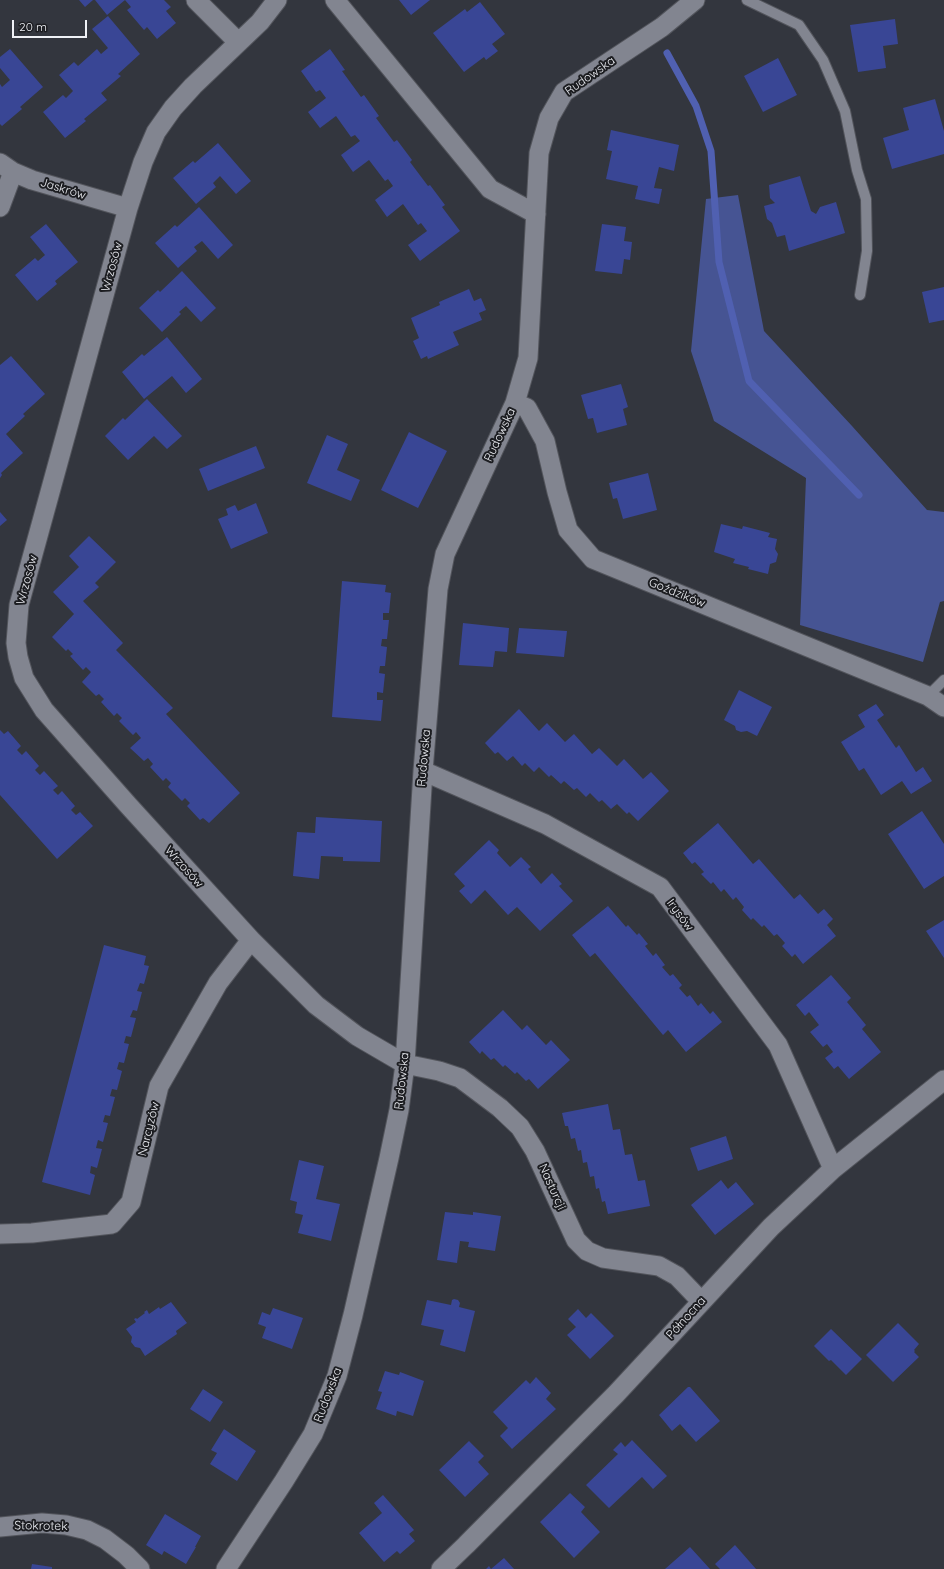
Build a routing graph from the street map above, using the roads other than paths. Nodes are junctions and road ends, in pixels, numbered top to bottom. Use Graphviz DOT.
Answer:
graph roads {
  1 [pos="196,0"];
  2 [pos="277,0"];
  3 [pos="335,0"];
  4 [pos="695,0"];
  5 [pos="747,0"];
  6 [pos="238,42"];
  7 [pos="7,167"];
  8 [pos="0,207"];
  9 [pos="128,208"];
  10 [pos="536,214"];
  11 [pos="860,295"];
  12 [pos="515,403"];
  13 [pos="944,680"];
  14 [pos="928,696"];
  15 [pos="944,707"];
  16 [pos="423,771"];
  17 [pos="250,940"];
  18 [pos="405,1064"];
  19 [pos="944,1080"];
  20 [pos="833,1169"];
  21 [pos="0,1234"];
  22 [pos="701,1301"];
  23 [pos="0,1527"];
  24 [pos="140,1569"];
  25 [pos="226,1569"];
  26 [pos="441,1569"];
  1 -- 6 [label="street"];
  2 -- 6 [label="street, Wrzosów"];
  3 -- 10 [label="street"];
  4 -- 10 [label="street, Rudowska"];
  5 -- 11 [label="lane"];
  6 -- 9 [label="street, Wrzosów"];
  7 -- 8 [label="street"];
  7 -- 9 [label="street, Jaskrów"];
  9 -- 17 [label="street, Wrzosów"];
  10 -- 12 [label="street, Rudowska"];
  12 -- 14 [label="street, Goździków"];
  12 -- 16 [label="street, Rudowska"];
  13 -- 14 [label="lane"];
  14 -- 15 [label="street, Goździków"];
  16 -- 18 [label="street, Rudowska"];
  16 -- 20 [label="street, Irysów"];
  17 -- 18 [label="street, Wrzosów"];
  17 -- 21 [label="street, Narcyzów"];
  18 -- 22 [label="street, Nasturcji"];
  18 -- 25 [label="street, Rudowska"];
  19 -- 20 [label="street, Północna"];
  20 -- 22 [label="street, Północna"];
  22 -- 26 [label="street, Północna"];
  23 -- 24 [label="street, Stokrotek"];
}
